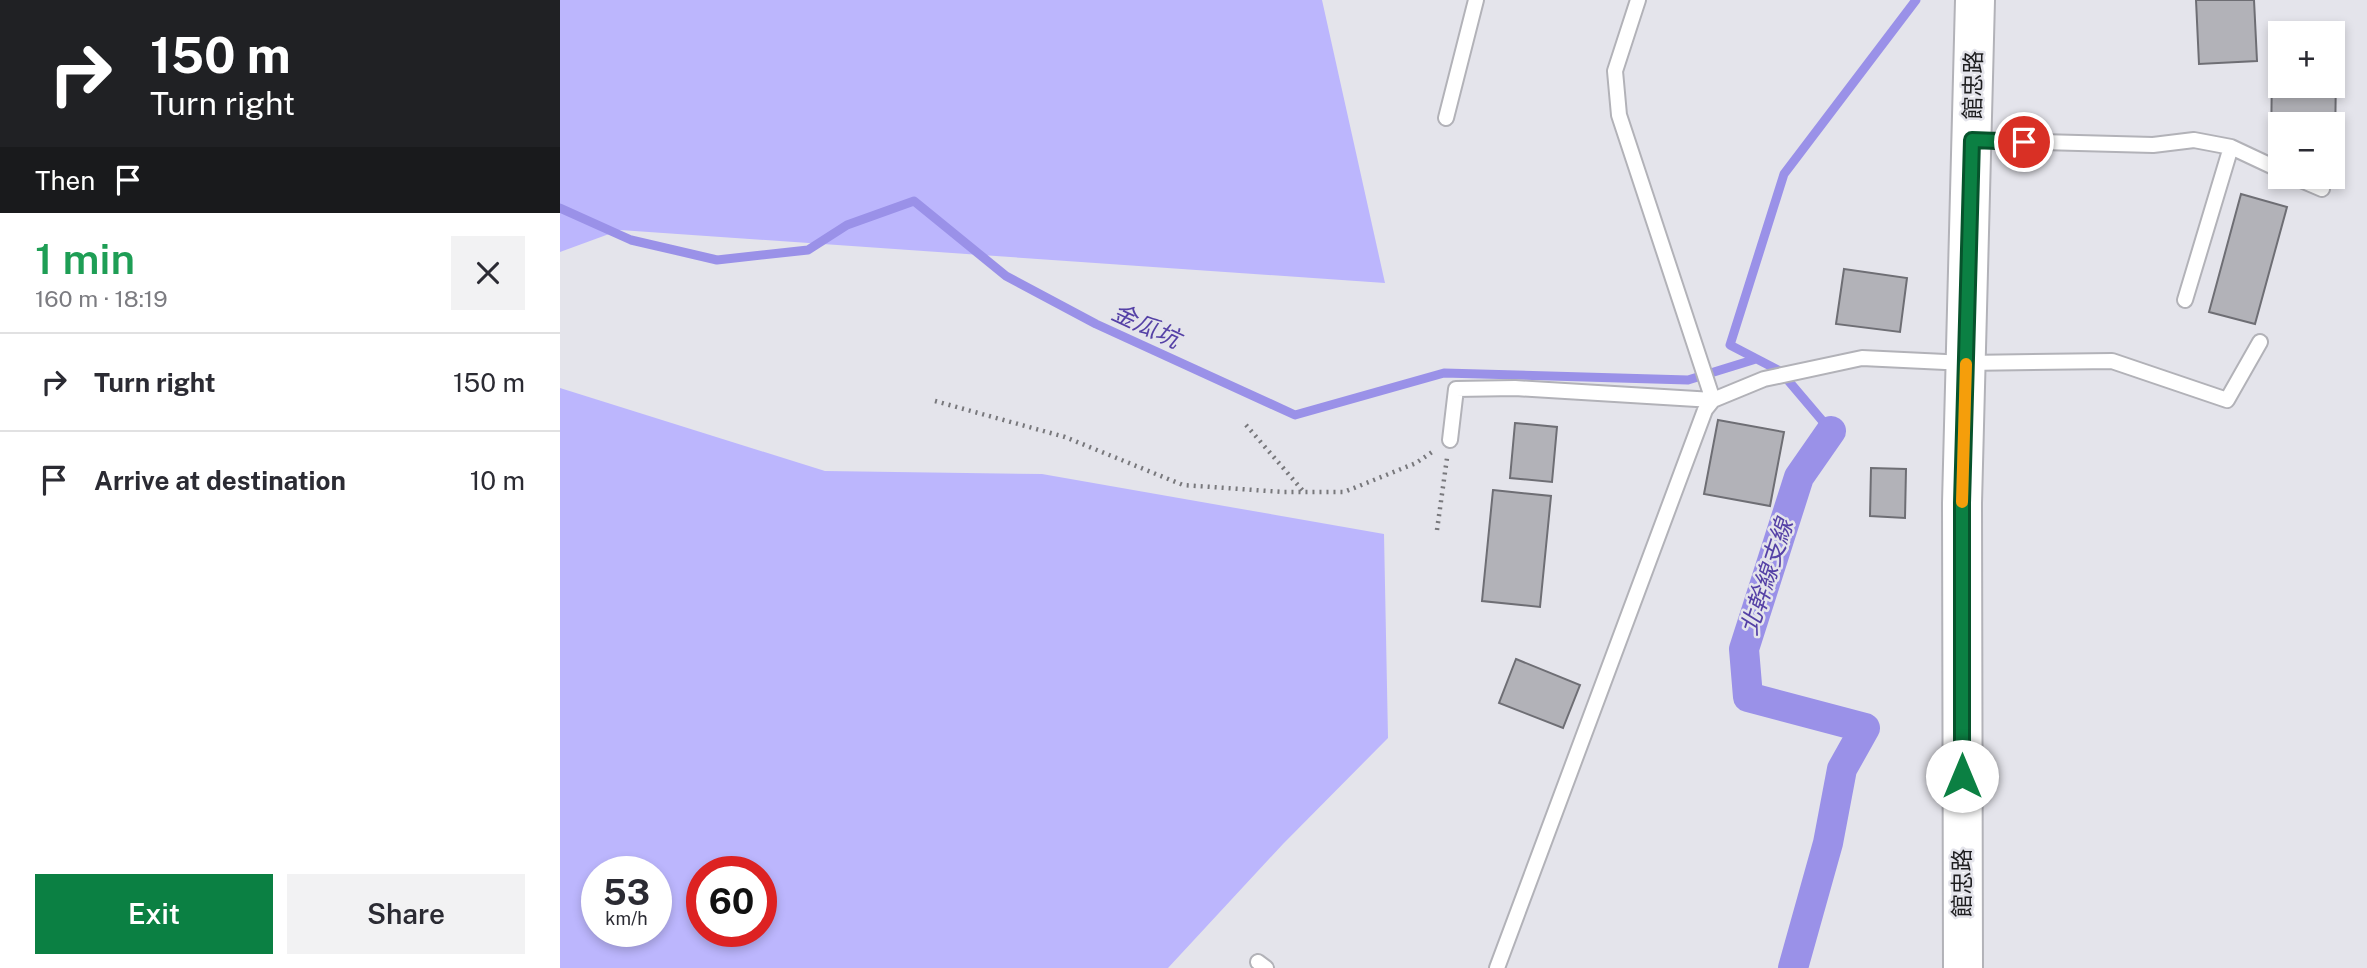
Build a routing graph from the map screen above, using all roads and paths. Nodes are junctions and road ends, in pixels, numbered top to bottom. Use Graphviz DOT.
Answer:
graph roads {
  1 [pos="1476,0"];
  2 [pos="1638,0"];
  3 [pos="1975,0"];
  4 [pos="1446,118"];
  5 [pos="1972,140"];
  6 [pos="2231,148"];
  7 [pos="2268,165"];
  8 [pos="2185,300"];
  9 [pos="2260,342"];
  10 [pos="1966,363"];
  11 [pos="1713,400"];
  12 [pos="935,401"];
  13 [pos="1247,425"];
  14 [pos="1450,440"];
  15 [pos="1304,492"];
  16 [pos="1437,530"];
  17 [pos="1497,968"];
  18 [pos="1963,968"];
  1 -- 4 [label="lane"];
  2 -- 11 [label="lane"];
  3 -- 5 [label="main road, 館忠路"];
  5 -- 6 [label="lane"];
  5 -- 10 [label="main road, 館忠路"];
  6 -- 7 [label="lane"];
  6 -- 8 [label="lane"];
  9 -- 10 [label="lane"];
  10 -- 11 [label="lane"];
  10 -- 18 [label="main road, 館忠路"];
  11 -- 14 [label="lane"];
  11 -- 17 [label="lane"];
  12 -- 15 [label="path"];
  13 -- 15 [label="path"];
  14 -- 15 [label="path"];
  14 -- 16 [label="path"];
}
